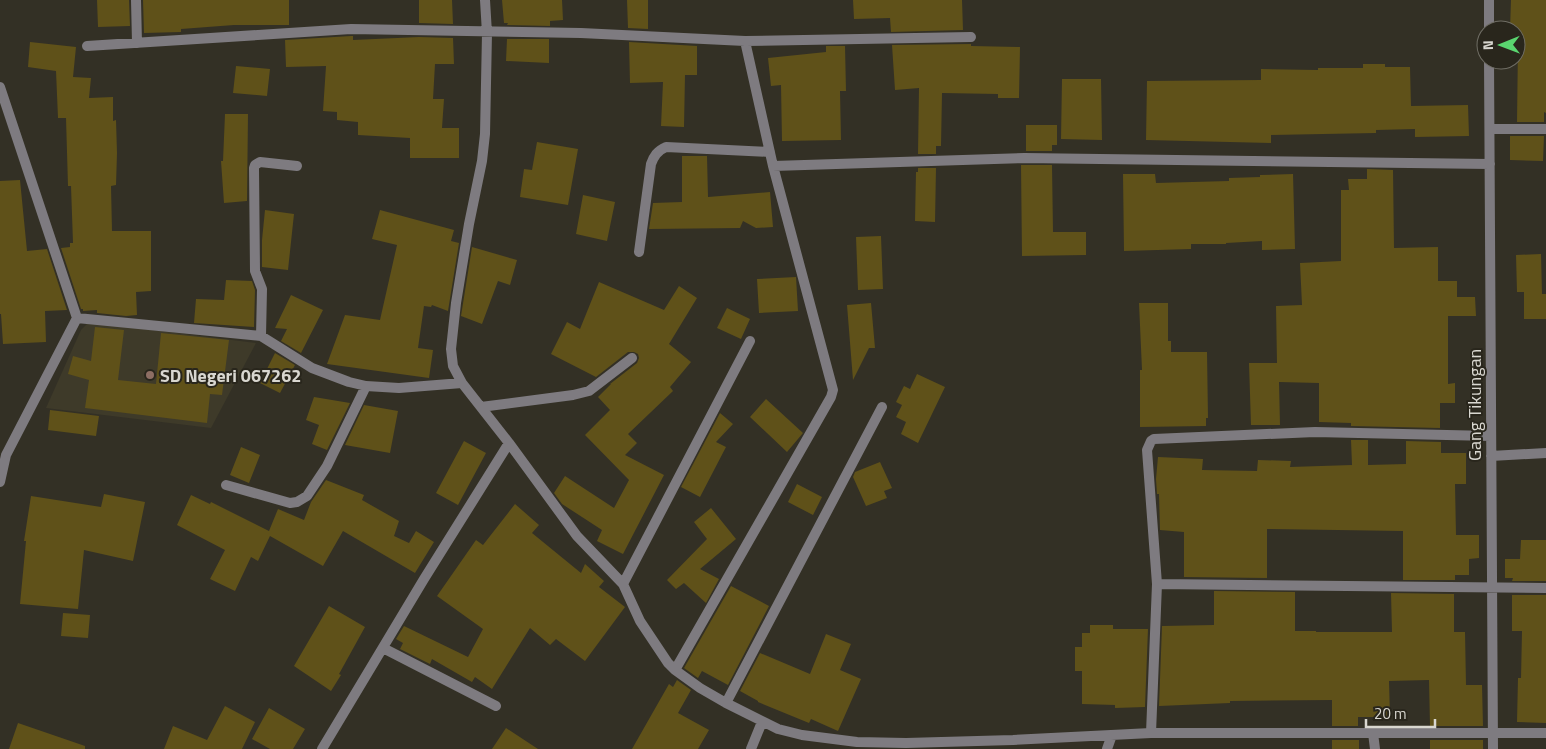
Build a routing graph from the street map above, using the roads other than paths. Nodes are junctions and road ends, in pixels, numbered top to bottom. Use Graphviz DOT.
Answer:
graph roads {
  1 [pos="136,0"];
  2 [pos="485,0"];
  3 [pos="1489,0"];
  4 [pos="1489,20"];
  5 [pos="487,33"];
  6 [pos="970,37"];
  7 [pos="745,41"];
  8 [pos="137,43"];
  9 [pos="87,46"];
  10 [pos="1489,70"];
  11 [pos="0,87"];
  12 [pos="1490,129"];
  13 [pos="1546,129"];
  14 [pos="770,152"];
  15 [pos="1490,164"];
  16 [pos="297,166"];
  17 [pos="773,166"];
  18 [pos="639,252"];
  19 [pos="77,318"];
  20 [pos="261,336"];
  21 [pos="750,341"];
  22 [pos="632,358"];
  23 [pos="462,383"];
  24 [pos="366,386"];
  25 [pos="481,407"];
  26 [pos="882,407"];
  27 [pos="1491,436"];
  28 [pos="509,443"];
  29 [pos="1546,453"];
  30 [pos="1491,456"];
  31 [pos="0,482"];
  32 [pos="226,485"];
  33 [pos="623,584"];
  34 [pos="1156,584"];
  35 [pos="1491,587"];
  36 [pos="1546,588"];
  37 [pos="383,648"];
  38 [pos="672,666"];
  39 [pos="726,703"];
  40 [pos="496,706"];
  41 [pos="762,722"];
  42 [pos="1546,732"];
  43 [pos="1152,733"];
  44 [pos="1373,733"];
  45 [pos="1493,733"];
  46 [pos="1112,735"];
  47 [pos="1011,745"];
  48 [pos="322,749"];
  49 [pos="751,749"];
  50 [pos="1107,749"];
  51 [pos="1375,749"];
  52 [pos="1493,749"];
  1 -- 8 [label="street"];
  2 -- 5 [label="street"];
  3 -- 4 [label="street"];
  5 -- 7 [label="street"];
  5 -- 8 [label="street"];
  5 -- 23 [label="street"];
  6 -- 7 [label="street"];
  7 -- 14 [label="street"];
  8 -- 9 [label="street"];
  10 -- 12 [label="street, Gang Tikungan"];
  11 -- 19 [label="street"];
  12 -- 13 [label="street"];
  12 -- 15 [label="street, Gang Tikungan"];
  14 -- 17 [label="street"];
  14 -- 18 [label="street"];
  15 -- 17 [label="street"];
  15 -- 27 [label="street, Gang Tikungan"];
  16 -- 20 [label="street"];
  17 -- 38 [label="street"];
  19 -- 20 [label="street"];
  19 -- 31 [label="street"];
  20 -- 24 [label="street"];
  21 -- 33 [label="street"];
  22 -- 25 [label="street"];
  23 -- 24 [label="street"];
  23 -- 25 [label="street"];
  24 -- 32 [label="street"];
  25 -- 28 [label="street"];
  26 -- 39 [label="street"];
  27 -- 30 [label="street, Gang Tikungan"];
  27 -- 34 [label="street"];
  28 -- 33 [label="street"];
  28 -- 37 [label="street"];
  29 -- 30 [label="street"];
  30 -- 35 [label="street, Gang Tikungan"];
  33 -- 38 [label="street"];
  34 -- 35 [label="street"];
  34 -- 43 [label="street"];
  35 -- 36 [label="street"];
  35 -- 45 [label="street, Gang Tikungan"];
  37 -- 40 [label="street"];
  37 -- 48 [label="street"];
  38 -- 39 [label="street"];
  39 -- 41 [label="street"];
  41 -- 47 [label="street"];
  41 -- 49 [label="street"];
  42 -- 45 [label="street"];
  43 -- 44 [label="street"];
  43 -- 46 [label="street"];
  44 -- 45 [label="street"];
  44 -- 51 [label="street"];
  45 -- 52 [label="street, Gang Tikungan"];
  46 -- 47 [label="street"];
  46 -- 50 [label="street"];
}
